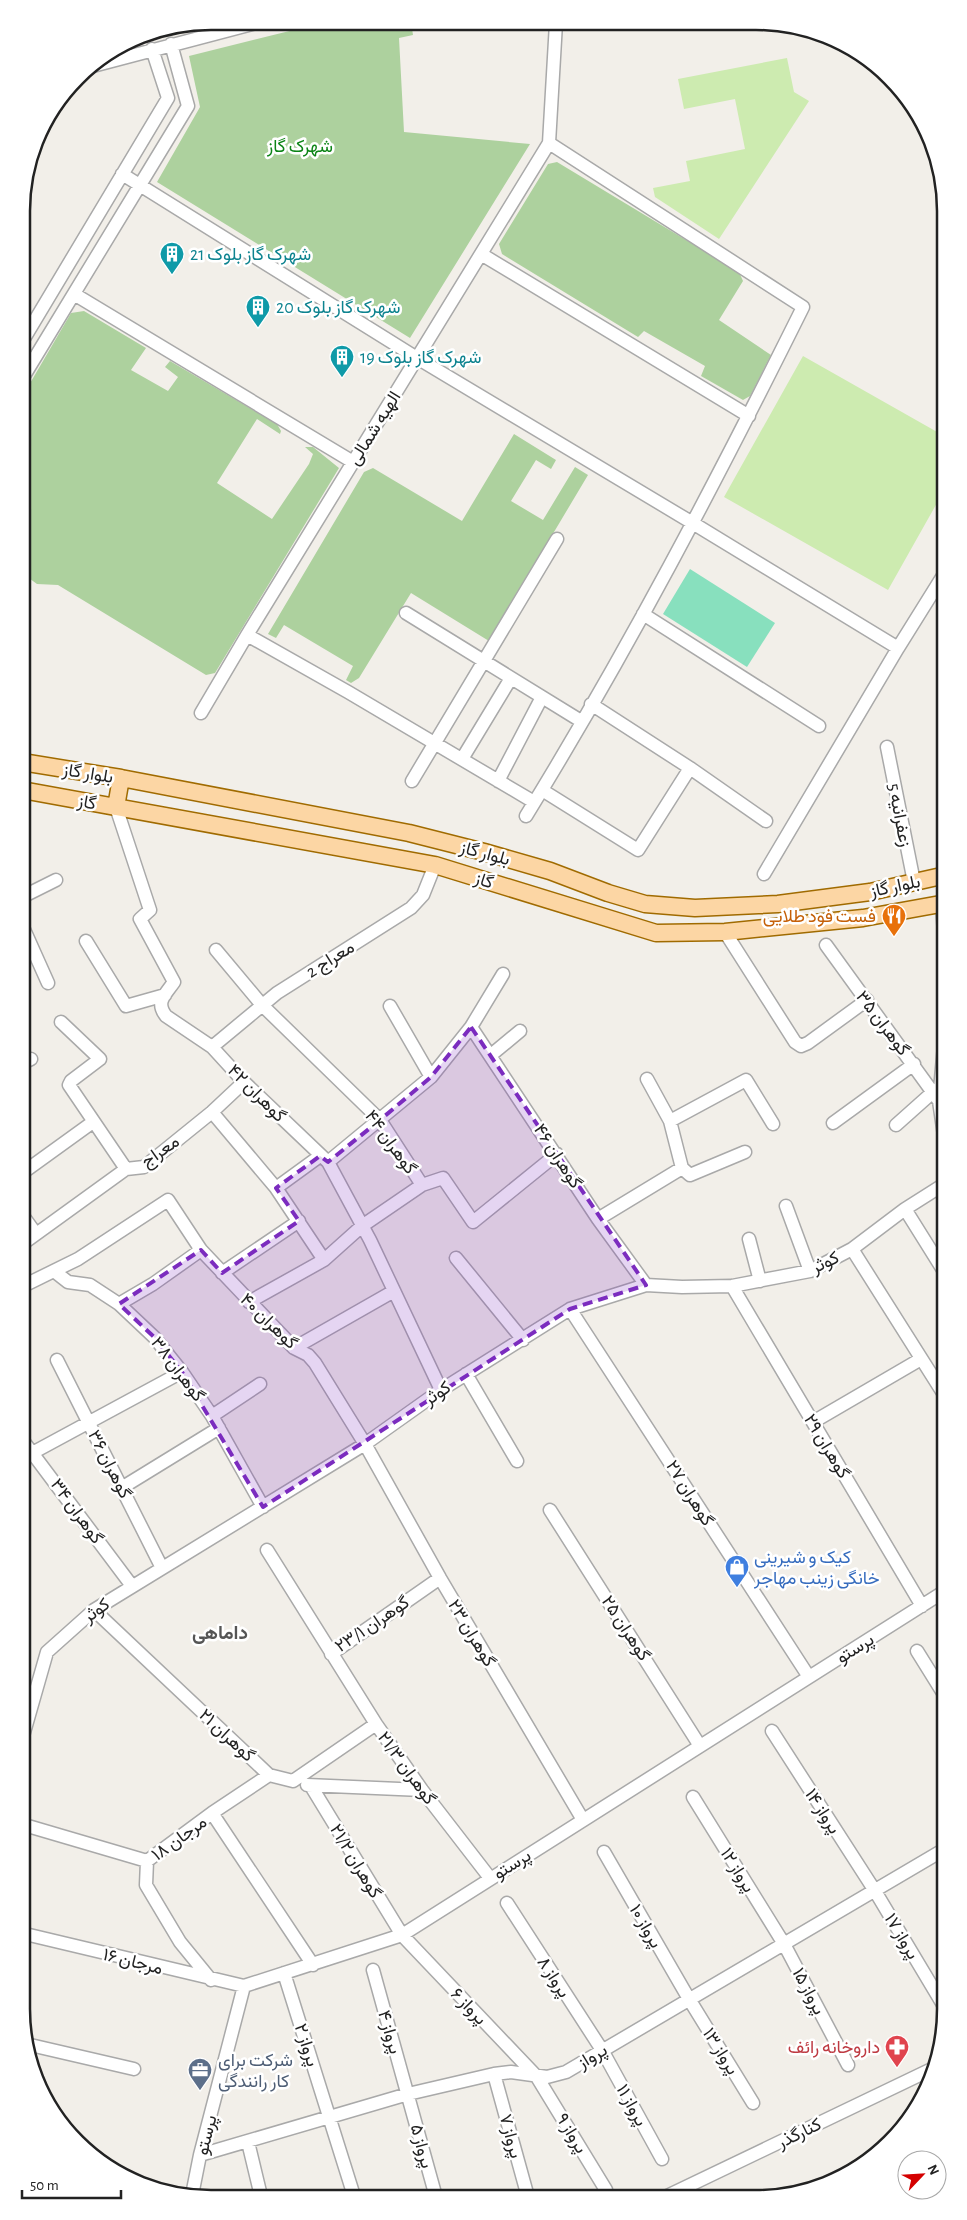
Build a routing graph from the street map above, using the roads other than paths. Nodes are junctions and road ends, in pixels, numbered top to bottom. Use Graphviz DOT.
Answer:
graph roads {
  1 [pos="228,30"];
  2 [pos="556,30"];
  3 [pos="171,44"];
  4 [pos="152,49"];
  5 [pos="112,61"];
  6 [pos="549,143"];
  7 [pos="122,174"];
  8 [pos="140,185"];
  9 [pos="481,254"];
  10 [pos="74,294"];
  11 [pos="30,329"];
  12 [pos="417,358"];
  13 [pos="30,366"];
  14 [pos="749,416"];
  15 [pos="353,462"];
  16 [pos="692,522"];
  17 [pos="557,539"];
  18 [pos="937,585"];
  19 [pos="406,613"];
  20 [pos="642,614"];
  21 [pos="247,636"];
  22 [pos="898,648"];
  23 [pos="483,661"];
  24 [pos="511,678"];
  25 [pos="542,697"];
  26 [pos="591,704"];
  27 [pos="201,713"];
  28 [pos="581,721"];
  29 [pos="819,726"];
  30 [pos="434,743"];
  31 [pos="887,747"];
  32 [pos="462,759"];
  33 [pos="30,763"];
  34 [pos="690,768"];
  35 [pos="121,778"];
  36 [pos="412,781"];
  37 [pos="498,781"];
  38 [pos="542,790"];
  39 [pos="30,791"];
  40 [pos="534,802"];
  41 [pos="116,807"];
  42 [pos="526,816"];
  43 [pos="766,821"];
  44 [pos="436,865"];
  45 [pos="764,874"];
  46 [pos="937,877"];
  47 [pos="56,880"];
  48 [pos="914,882"];
  49 [pos="30,893"];
  50 [pos="937,904"];
  51 [pos="725,932"];
  52 [pos="86,941"];
  53 [pos="30,943"];
  54 [pos="826,945"];
  55 [pos="216,950"];
  56 [pos="503,974"];
  57 [pos="48,982"];
  58 [pos="165,995"];
  59 [pos="866,1000"];
  60 [pos="262,1005"];
  61 [pos="390,1006"];
  62 [pos="61,1022"];
  63 [pos="471,1027"];
  64 [pos="520,1031"];
  65 [pos="212,1047"];
  66 [pos="491,1055"];
  67 [pos="914,1064"];
  68 [pos="431,1077"];
  69 [pos="647,1079"];
  70 [pos="244,1082"];
  71 [pos="937,1089"];
  72 [pos="936,1096"];
  73 [pos="937,1101"];
  74 [pos="212,1112"];
  75 [pos="380,1120"];
  76 [pos="670,1121"];
  77 [pos="92,1122"];
  78 [pos="833,1123"];
  79 [pos="774,1124"];
  80 [pos="896,1125"];
  81 [pos="746,1152"];
  82 [pos="557,1154"];
  83 [pos="324,1159"];
  84 [pos="30,1168"];
  85 [pos="682,1168"];
  86 [pos="126,1169"];
  87 [pos="422,1185"];
  88 [pos="276,1188"];
  89 [pos="937,1189"];
  90 [pos="786,1206"];
  91 [pos="905,1209"];
  92 [pos="598,1219"];
  93 [pos="299,1221"];
  94 [pos="30,1225"];
  95 [pos="362,1226"];
  96 [pos="36,1234"];
  97 [pos="30,1238"];
  98 [pos="749,1239"];
  99 [pos="852,1249"];
  100 [pos="201,1250"];
  101 [pos="456,1258"];
  102 [pos="324,1260"];
  103 [pos="937,1260"];
  104 [pos="54,1271"];
  105 [pos="810,1271"];
  106 [pos="222,1273"];
  107 [pos="760,1281"];
  108 [pos="30,1283"];
  109 [pos="646,1285"];
  110 [pos="732,1286"];
  111 [pos="394,1291"];
  112 [pos="249,1302"];
  113 [pos="119,1304"];
  114 [pos="570,1309"];
  115 [pos="523,1340"];
  116 [pos="294,1348"];
  117 [pos="921,1359"];
  118 [pos="57,1360"];
  119 [pos="182,1372"];
  120 [pos="466,1374"];
  121 [pos="937,1383"];
  122 [pos="260,1384"];
  123 [pos="441,1390"];
  124 [pos="212,1416"];
  125 [pos="89,1422"];
  126 [pos="813,1422"];
  127 [pos="219,1428"];
  128 [pos="365,1444"];
  129 [pos="30,1448"];
  130 [pos="34,1452"];
  131 [pos="517,1461"];
  132 [pos="123,1487"];
  133 [pos="263,1507"];
  134 [pos="550,1510"];
  135 [pos="267,1550"];
  136 [pos="162,1568"];
  137 [pos="440,1578"];
  138 [pos="132,1586"];
  139 [pos="937,1596"];
  140 [pos="922,1606"];
  141 [pos="94,1610"];
  142 [pos="917,1651"];
  143 [pos="331,1654"];
  144 [pos="809,1677"];
  145 [pos="937,1683"];
  146 [pos="30,1694"];
  147 [pos="376,1724"];
  148 [pos="772,1730"];
  149 [pos="700,1746"];
  150 [pos="269,1775"];
  151 [pos="293,1781"];
  152 [pos="312,1786"];
  153 [pos="422,1790"];
  154 [pos="693,1797"];
  155 [pos="212,1814"];
  156 [pos="583,1820"];
  157 [pos="30,1827"];
  158 [pos="604,1852"];
  159 [pos="937,1854"];
  160 [pos="146,1862"];
  161 [pos="490,1878"];
  162 [pos="875,1891"];
  163 [pos="507,1903"];
  164 [pos="402,1935"];
  165 [pos="30,1936"];
  166 [pos="784,1944"];
  167 [pos="313,1965"];
  168 [pos="373,1970"];
  169 [pos="284,1973"];
  170 [pos="211,1980"];
  171 [pos="244,1986"];
  172 [pos="937,1995"];
  173 [pos="689,1999"];
  174 [pos="33,2046"];
  175 [pos="602,2050"];
  176 [pos="848,2065"];
  177 [pos="134,2069"];
  178 [pos="925,2072"];
  179 [pos="494,2074"];
  180 [pos="537,2076"];
  181 [pos="408,2094"];
  182 [pos="753,2103"];
  183 [pos="331,2118"];
  184 [pos="248,2142"];
  185 [pos="200,2155"];
  186 [pos="662,2159"];
  187 [pos="193,2189"];
  188 [pos="260,2190"];
  189 [pos="352,2190"];
  190 [pos="434,2190"];
  191 [pos="526,2190"];
  192 [pos="606,2190"];
  193 [pos="680,2190"];
  1 -- 3 [label="street"];
  2 -- 6 [label="street, الهیه شمالی"];
  3 -- 4 [label="street"];
  3 -- 8 [label="street"];
  4 -- 5 [label="street"];
  4 -- 7 [label="street"];
  6 -- 9 [label="street, الهیه شمالی"];
  6 -- 14 [label="street"];
  7 -- 8 [label="street"];
  7 -- 11 [label="street"];
  8 -- 10 [label="street"];
  8 -- 12 [label="street"];
  9 -- 12 [label="street, الهیه شمالی"];
  9 -- 14 [label="street"];
  10 -- 13 [label="street"];
  10 -- 15 [label="street"];
  12 -- 15 [label="street, الهیه شمالی"];
  12 -- 16 [label="street"];
  14 -- 16 [label="street"];
  15 -- 21 [label="street, الهیه شمالی"];
  16 -- 20 [label="street"];
  16 -- 22 [label="street"];
  17 -- 23 [label="street"];
  18 -- 22 [label="street"];
  19 -- 23 [label="street"];
  20 -- 26 [label="street"];
  20 -- 29 [label="street"];
  21 -- 27 [label="street, الهیه شمالی"];
  21 -- 30 [label="street"];
  22 -- 45 [label="street"];
  23 -- 24 [label="street"];
  23 -- 30 [label="street"];
  24 -- 25 [label="street"];
  24 -- 32 [label="street"];
  25 -- 28 [label="street"];
  25 -- 37 [label="street"];
  26 -- 28 [label="street"];
  26 -- 34 [label="street"];
  28 -- 38 [label="street"];
  30 -- 32 [label="street"];
  30 -- 36 [label="street"];
  31 -- 48 [label="street, 5 زعفرانیه"];
  32 -- 37 [label="street"];
  33 -- 35 [label="main road, بلوار گاز"];
  34 -- 38 [label="street"];
  34 -- 43 [label="street"];
  35 -- 41 [label="main road"];
  35 -- 48 [label="main road, بلوار گاز"];
  37 -- 40 [label="street"];
  38 -- 40 [label="street"];
  39 -- 41 [label="main road, گاز"];
  40 -- 42 [label="street"];
  41 -- 44 [label="main road, گاز"];
  41 -- 58 [label="street, گوهران ۴۲"];
  44 -- 51 [label="main road, گاز"];
  44 -- 60 [label="street, معراج 2"];
  46 -- 48 [label="main road, بلوار گاز"];
  47 -- 49 [label="street"];
  50 -- 51 [label="main road, گاز"];
  51 -- 59 [label="street"];
  52 -- 58 [label="street"];
  53 -- 57 [label="street"];
  54 -- 59 [label="street, گوهران ۳۵"];
  55 -- 60 [label="street, گوهران ۴۴"];
  56 -- 63 [label="street"];
  58 -- 65 [label="street, گوهران ۴۲"];
  59 -- 67 [label="street, گوهران ۳۵"];
  60 -- 65 [label="street, معراج 2"];
  60 -- 75 [label="street, گوهران ۴۴"];
  61 -- 68 [label="street"];
  62 -- 77 [label="street"];
  63 -- 66 [label="street, گوهران ۴۶"];
  63 -- 68 [label="street"];
  64 -- 66 [label="street"];
  65 -- 70 [label="street, گوهران ۴۲"];
  66 -- 82 [label="street, گوهران ۴۶"];
  67 -- 72 [label="street, گوهران ۳۵"];
  67 -- 78 [label="street"];
  68 -- 75 [label="street"];
  69 -- 76 [label="street"];
  70 -- 74 [label="street, معراج"];
  70 -- 83 [label="street, گوهران ۴۲"];
  71 -- 72 [label="street"];
  72 -- 73 [label="street"];
  72 -- 80 [label="street"];
  74 -- 86 [label="street, معراج"];
  74 -- 88 [label="street"];
  75 -- 83 [label="street"];
  75 -- 87 [label="street, گوهران ۴۴"];
  76 -- 79 [label="street"];
  76 -- 85 [label="street"];
  77 -- 84 [label="street"];
  77 -- 86 [label="street"];
  81 -- 85 [label="street"];
  82 -- 87 [label="street, گوهران ۴۴"];
  82 -- 92 [label="street, گوهران ۴۶"];
  83 -- 88 [label="street"];
  83 -- 95 [label="street, گوهران ۴۲"];
  85 -- 92 [label="street"];
  86 -- 96 [label="street, معراج"];
  87 -- 95 [label="street"];
  88 -- 93 [label="street"];
  89 -- 91 [label="street, کوثر"];
  90 -- 105 [label="street"];
  91 -- 99 [label="street, کوثر"];
  91 -- 103 [label="street"];
  92 -- 109 [label="street, گوهران ۴۶"];
  93 -- 102 [label="street"];
  93 -- 106 [label="street"];
  94 -- 96 [label="street"];
  95 -- 102 [label="street"];
  95 -- 111 [label="street, گوهران ۴۲"];
  96 -- 97 [label="street, معراج"];
  98 -- 107 [label="street"];
  99 -- 105 [label="street, کوثر"];
  99 -- 117 [label="street"];
  100 -- 104 [label="street, گوهران ۴۰"];
  100 -- 106 [label="street, گوهران ۴۰"];
  100 -- 113 [label="street"];
  101 -- 115 [label="street"];
  102 -- 112 [label="street"];
  104 -- 108 [label="street"];
  104 -- 113 [label="street, گوهران ۳۸"];
  105 -- 107 [label="street, کوثر"];
  106 -- 112 [label="street, گوهران ۴۰"];
  107 -- 110 [label="street, کوثر"];
  109 -- 110 [label="street, کوثر"];
  109 -- 114 [label="street, کوثر"];
  110 -- 126 [label="street, گوهران ۲۹"];
  111 -- 116 [label="street"];
  111 -- 123 [label="street, گوهران ۴۲"];
  112 -- 116 [label="street, گوهران ۴۰"];
  113 -- 119 [label="street, گوهران ۳۸"];
  114 -- 115 [label="street, کوثر"];
  114 -- 144 [label="street, گوهران ۲۷"];
  115 -- 120 [label="street, کوثر"];
  116 -- 128 [label="street, گوهران ۴۰"];
  117 -- 121 [label="street"];
  117 -- 126 [label="street"];
  118 -- 125 [label="street, گوهران ۳۶"];
  119 -- 124 [label="street, گوهران ۳۸"];
  119 -- 125 [label="street"];
  120 -- 123 [label="street, کوثر"];
  120 -- 131 [label="street"];
  122 -- 124 [label="street"];
  123 -- 128 [label="street, کوثر"];
  124 -- 127 [label="street, گوهران ۳۸"];
  125 -- 130 [label="street"];
  125 -- 132 [label="street, گوهران ۳۶"];
  126 -- 140 [label="street, گوهران ۲۹"];
  127 -- 132 [label="street"];
  127 -- 133 [label="street, گوهران ۳۸"];
  128 -- 133 [label="street, کوثر"];
  128 -- 137 [label="street, گوهران ۲۳"];
  129 -- 130 [label="street, گوهران ۳۴"];
  130 -- 138 [label="street, گوهران ۳۴"];
  132 -- 136 [label="street, گوهران ۳۶"];
  133 -- 136 [label="street, کوثر"];
  134 -- 149 [label="street, گوهران ۲۵"];
  135 -- 143 [label="street, گوهران ۲۳/۱"];
  136 -- 138 [label="street, کوثر"];
  137 -- 143 [label="street, گوهران ۲۳/۱"];
  137 -- 156 [label="street, گوهران ۲۳"];
  138 -- 141 [label="street, کوثر"];
  139 -- 140 [label="street, پرستو"];
  140 -- 144 [label="street, پرستو"];
  141 -- 146 [label="street, کوثر"];
  141 -- 150 [label="street, گوهران ۲۱"];
  142 -- 145 [label="street"];
  143 -- 147 [label="street, گوهران ۲۱/۳"];
  144 -- 149 [label="street, پرستو"];
  147 -- 151 [label="street"];
  147 -- 153 [label="street, گوهران ۲۱/۳"];
  148 -- 162 [label="street, پرواز ۱۴"];
  149 -- 156 [label="street, پرستو"];
  150 -- 151 [label="street, گوهران ۲۱"];
  150 -- 155 [label="street, مرجان ۱۸"];
  151 -- 152 [label="street, گوهران ۲۱"];
  152 -- 153 [label="street, گوهران ۲۱"];
  152 -- 164 [label="street, گوهران ۲۱/۲"];
  153 -- 161 [label="street, گوهران ۲۱/۳"];
  154 -- 166 [label="street, پرواز ۱۲"];
  155 -- 160 [label="street, مرجان ۱۸"];
  155 -- 167 [label="street"];
  156 -- 161 [label="street, پرستو"];
  157 -- 160 [label="street, مرجان ۱۸"];
  158 -- 173 [label="street, پرواز ۱۰"];
  159 -- 162 [label="street, پرواز"];
  160 -- 170 [label="street"];
  161 -- 164 [label="street, پرستو"];
  162 -- 166 [label="street, پرواز"];
  162 -- 172 [label="street, پرواز ۱۷"];
  163 -- 175 [label="street, پرواز ۸"];
  164 -- 167 [label="street, پرستو"];
  164 -- 180 [label="street, پرواز ۶"];
  165 -- 170 [label="street, مرجان ۱۶"];
  166 -- 173 [label="street, پرواز"];
  166 -- 176 [label="street, پرواز ۱۵"];
  167 -- 169 [label="street, پرستو"];
  168 -- 181 [label="street, پرواز ۴"];
  169 -- 171 [label="street, پرستو"];
  169 -- 183 [label="street, پرواز ۲"];
  170 -- 171 [label="street, مرجان ۱۶"];
  171 -- 185 [label="street, پرستو"];
  173 -- 175 [label="street, پرواز"];
  173 -- 182 [label="street, پرواز ۱۳"];
  174 -- 177 [label="street"];
  175 -- 180 [label="street, پرواز"];
  175 -- 186 [label="street, پرواز ۱۱"];
  178 -- 193 [label="street, کنارگذر"];
  179 -- 180 [label="street, پرواز"];
  179 -- 181 [label="street, پرواز"];
  179 -- 191 [label="street, پرواز ۷"];
  180 -- 192 [label="street, پرواز ۹"];
  181 -- 183 [label="street, پرواز"];
  181 -- 190 [label="street, پرواز ۵"];
  183 -- 184 [label="street, پرواز"];
  183 -- 189 [label="street, پرواز ۲"];
  184 -- 185 [label="street, پرواز"];
  184 -- 188 [label="street"];
  185 -- 187 [label="street, پرستو"];
}
